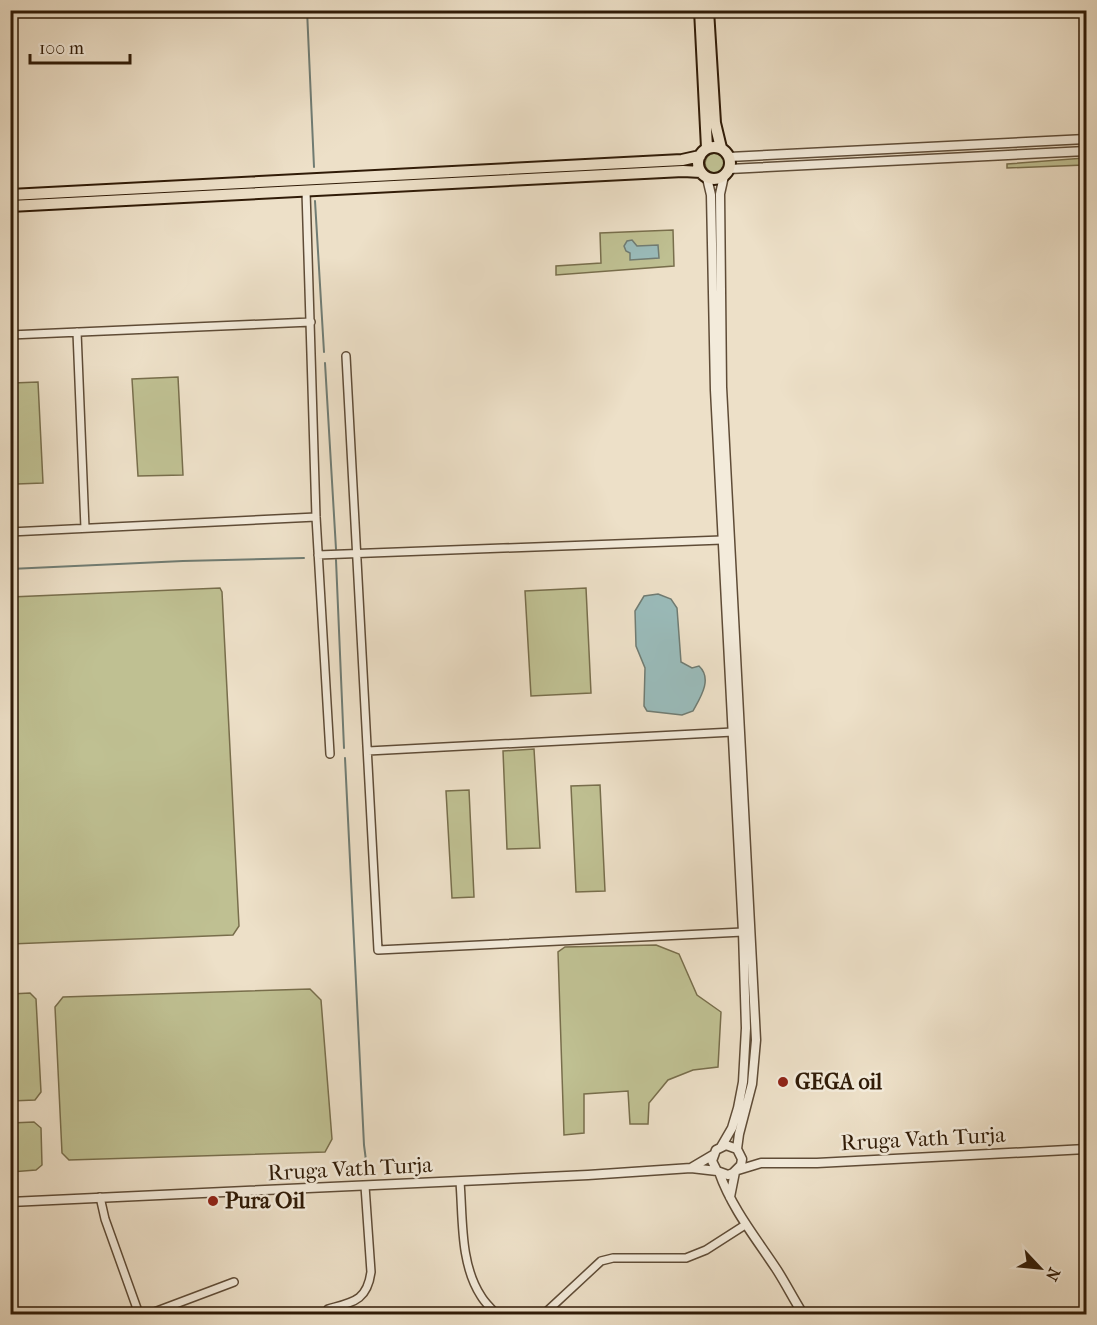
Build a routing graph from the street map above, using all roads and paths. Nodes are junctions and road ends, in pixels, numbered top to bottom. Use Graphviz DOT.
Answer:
graph roads {
  1 [pos="700,10"];
  2 [pos="708,10"];
  3 [pos="1086,139"];
  4 [pos="721,148"];
  5 [pos="1086,151"];
  6 [pos="703,152"];
  7 [pos="729,157"];
  8 [pos="726,172"];
  9 [pos="704,175"];
  10 [pos="306,191"];
  11 [pos="10,195"];
  12 [pos="10,206"];
  13 [pos="311,322"];
  14 [pos="77,332"];
  15 [pos="10,335"];
  16 [pos="346,356"];
  17 [pos="316,517"];
  18 [pos="85,528"];
  19 [pos="10,532"];
  20 [pos="722,540"];
  21 [pos="356,554"];
  22 [pos="318,555"];
  23 [pos="733,732"];
  24 [pos="368,752"];
  25 [pos="330,754"];
  26 [pos="743,932"];
  27 [pos="721,1147"];
  28 [pos="1086,1149"];
  29 [pos="738,1152"];
  30 [pos="713,1155"];
  31 [pos="761,1163"];
  32 [pos="691,1168"];
  33 [pos="736,1171"];
  34 [pos="718,1172"];
  35 [pos="460,1182"];
  36 [pos="365,1186"];
  37 [pos="100,1197"];
  38 [pos="730,1197"];
  39 [pos="10,1202"];
  40 [pos="745,1225"];
  41 [pos="234,1282"];
  42 [pos="328,1309"];
  43 [pos="139,1314"];
  44 [pos="149,1314"];
  45 [pos="496,1314"];
  46 [pos="544,1314"];
  47 [pos="803,1314"];
  1 -- 6 [label="main road"];
  2 -- 4 [label="main road"];
  3 -- 7 [label="street"];
  4 -- 6 [label="main road"];
  4 -- 7 [label="main road"];
  5 -- 8 [label="street"];
  6 -- 9 [label="main road"];
  6 -- 11 [label="main road"];
  7 -- 8 [label="main road"];
  8 -- 9 [label="main road"];
  8 -- 29 [label="street"];
  9 -- 10 [label="main road"];
  9 -- 20 [label="street"];
  10 -- 12 [label="main road"];
  10 -- 13 [label="street"];
  13 -- 14 [label="street"];
  13 -- 17 [label="street"];
  14 -- 15 [label="street"];
  14 -- 18 [label="street"];
  16 -- 21 [label="street"];
  17 -- 18 [label="street"];
  17 -- 22 [label="street"];
  18 -- 19 [label="street"];
  20 -- 21 [label="street"];
  20 -- 23 [label="street"];
  21 -- 22 [label="street"];
  21 -- 24 [label="street"];
  22 -- 25 [label="street"];
  23 -- 24 [label="street"];
  23 -- 26 [label="street"];
  24 -- 26 [label="street"];
  26 -- 27 [label="street"];
  27 -- 29 [label="street, Rruga Vath Turja"];
  27 -- 30 [label="street, Rruga Vath Turja"];
  28 -- 31 [label="street, Rruga Vath Turja"];
  29 -- 31 [label="street, Rruga Vath Turja"];
  29 -- 33 [label="street"];
  30 -- 32 [label="street, Rruga Vath Turja"];
  30 -- 34 [label="street"];
  31 -- 33 [label="street, Rruga Vath Turja"];
  32 -- 34 [label="street, Rruga Vath Turja"];
  32 -- 35 [label="street, Rruga Vath Turja"];
  33 -- 34 [label="street, Rruga Vath Turja"];
  33 -- 38 [label="street"];
  34 -- 38 [label="street"];
  35 -- 36 [label="street, Rruga Vath Turja"];
  35 -- 45 [label="street"];
  36 -- 37 [label="street, Rruga Vath Turja"];
  36 -- 42 [label="street"];
  37 -- 39 [label="street, Rruga Vath Turja"];
  37 -- 43 [label="street"];
  38 -- 40 [label="street"];
  40 -- 46 [label="street"];
  40 -- 47 [label="street"];
  41 -- 44 [label="street"];
}
